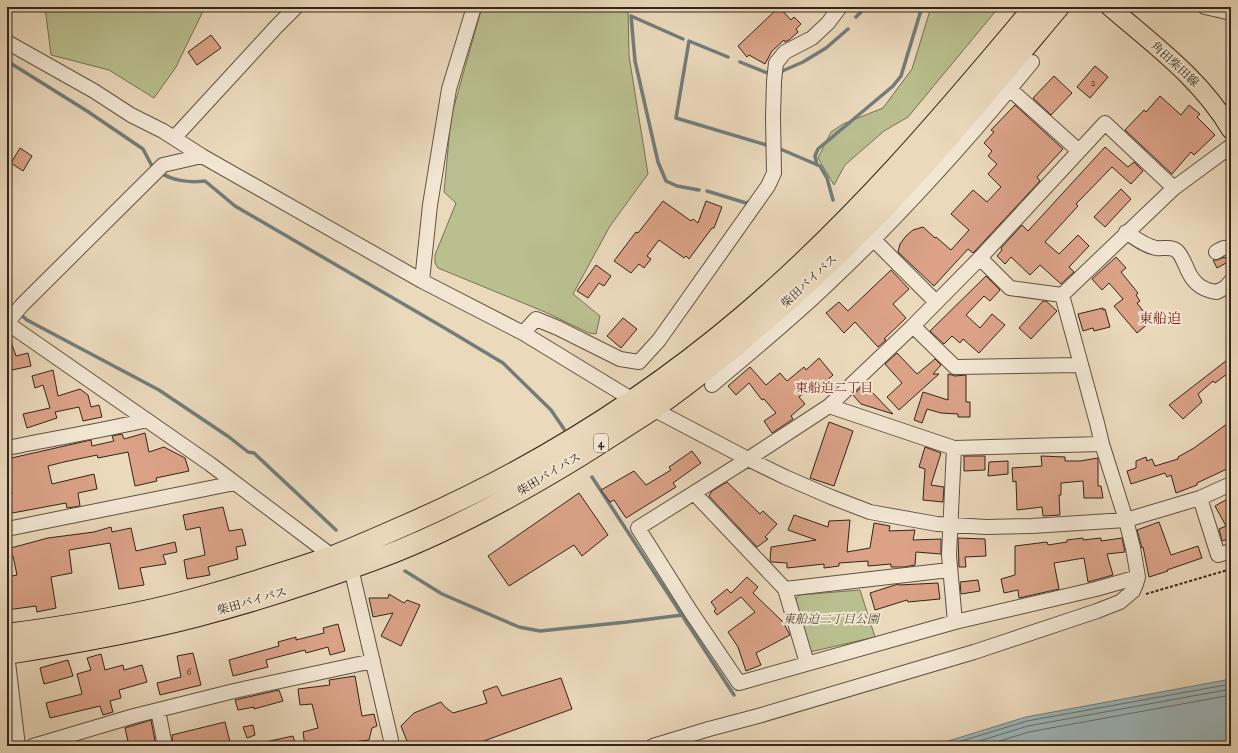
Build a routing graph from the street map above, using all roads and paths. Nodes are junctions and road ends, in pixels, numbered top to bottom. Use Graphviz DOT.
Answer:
graph roads {
  1 [pos="296,7"];
  2 [pos="474,7"];
  3 [pos="840,7"];
  4 [pos="1034,7"];
  5 [pos="1059,7"];
  6 [pos="1110,7"];
  7 [pos="1205,7"];
  8 [pos="1231,13"];
  9 [pos="7,42"];
  10 [pos="1032,62"];
  11 [pos="1004,84"];
  12 [pos="1231,130"];
  13 [pos="174,138"];
  14 [pos="1231,146"];
  15 [pos="1079,151"];
  16 [pos="202,156"];
  17 [pos="1174,188"];
  18 [pos="1126,232"];
  19 [pos="874,240"];
  20 [pos="1231,249"];
  21 [pos="1216,252"];
  22 [pos="980,258"];
  23 [pos="422,281"];
  24 [pos="1231,281"];
  25 [pos="1062,295"];
  26 [pos="936,302"];
  27 [pos="7,323"];
  28 [pos="913,326"];
  29 [pos="770,327"];
  30 [pos="523,334"];
  31 [pos="1081,365"];
  32 [pos="712,385"];
  33 [pos="633,400"];
  34 [pos="829,406"];
  35 [pos="653,409"];
  36 [pos="147,420"];
  37 [pos="1102,444"];
  38 [pos="7,448"];
  39 [pos="954,448"];
  40 [pos="748,459"];
  41 [pos="235,483"];
  42 [pos="1231,484"];
  43 [pos="694,493"];
  44 [pos="1200,498"];
  45 [pos="1126,520"];
  46 [pos="951,525"];
  47 [pos="7,529"];
  48 [pos="1231,550"];
  49 [pos="332,556"];
  50 [pos="351,568"];
  51 [pos="1231,568"];
  52 [pos="950,570"];
  53 [pos="1138,577"];
  54 [pos="785,589"];
  55 [pos="1120,602"];
  56 [pos="955,622"];
  57 [pos="7,634"];
  58 [pos="7,654"];
  59 [pos="373,661"];
  60 [pos="807,663"];
  61 [pos="158,710"];
  62 [pos="18,746"];
  63 [pos="33,746"];
  64 [pos="166,746"];
  65 [pos="390,746"];
  66 [pos="653,746"];
  1 -- 13 [label="street"];
  2 -- 23 [label="street"];
  3 -- 30 [label="street"];
  4 -- 33 [label="highway, 柴田バイパス / 4"];
  5 -- 11 [label="highway, 柴田バイパス / 4"];
  6 -- 12 [label="main road, 角田柴田線"];
  7 -- 8 [label="street"];
  9 -- 13 [label="street"];
  10 -- 11 [label="street"];
  11 -- 15 [label="street"];
  11 -- 19 [label="street"];
  11 -- 29 [label="highway, 柴田バイパス / 4"];
  13 -- 16 [label="street"];
  14 -- 17 [label="street"];
  15 -- 17 [label="street"];
  15 -- 22 [label="street"];
  16 -- 23 [label="street"];
  16 -- 27 [label="street"];
  17 -- 18 [label="street"];
  18 -- 24 [label="street"];
  18 -- 25 [label="street"];
  19 -- 26 [label="street"];
  19 -- 29 [label="street"];
  20 -- 21 [label="street"];
  22 -- 25 [label="street"];
  22 -- 26 [label="street"];
  23 -- 30 [label="street"];
  25 -- 31 [label="street"];
  26 -- 28 [label="street"];
  27 -- 36 [label="street"];
  28 -- 31 [label="street"];
  28 -- 34 [label="street"];
  29 -- 32 [label="street"];
  29 -- 35 [label="highway, 柴田バイパス / 4"];
  30 -- 33 [label="street"];
  31 -- 37 [label="street"];
  33 -- 35 [label="street"];
  33 -- 49 [label="highway, 柴田バイパス / 4"];
  34 -- 39 [label="street"];
  34 -- 40 [label="street"];
  35 -- 40 [label="street"];
  35 -- 50 [label="highway, 柴田バイパス / 4"];
  36 -- 38 [label="street"];
  36 -- 41 [label="street"];
  37 -- 39 [label="street"];
  37 -- 45 [label="street"];
  39 -- 46 [label="street"];
  40 -- 43 [label="street"];
  40 -- 46 [label="street"];
  41 -- 47 [label="street"];
  41 -- 49 [label="street"];
  42 -- 44 [label="street"];
  43 -- 54 [label="street"];
  43 -- 60 [label="street"];
  44 -- 45 [label="street"];
  44 -- 48 [label="street"];
  45 -- 46 [label="street"];
  45 -- 53 [label="street"];
  46 -- 52 [label="street"];
  49 -- 57 [label="highway, 柴田バイパス / 4"];
  50 -- 58 [label="highway, 柴田バイパス / 4"];
  50 -- 59 [label="street"];
  51 -- 55 [label="path"];
  52 -- 54 [label="street"];
  52 -- 56 [label="street"];
  53 -- 55 [label="street"];
  53 -- 56 [label="street"];
  54 -- 60 [label="street"];
  55 -- 66 [label="street"];
  56 -- 60 [label="street"];
  58 -- 62 [label="street"];
  59 -- 61 [label="street"];
  59 -- 65 [label="street"];
  61 -- 63 [label="street"];
  61 -- 64 [label="street"];
}
